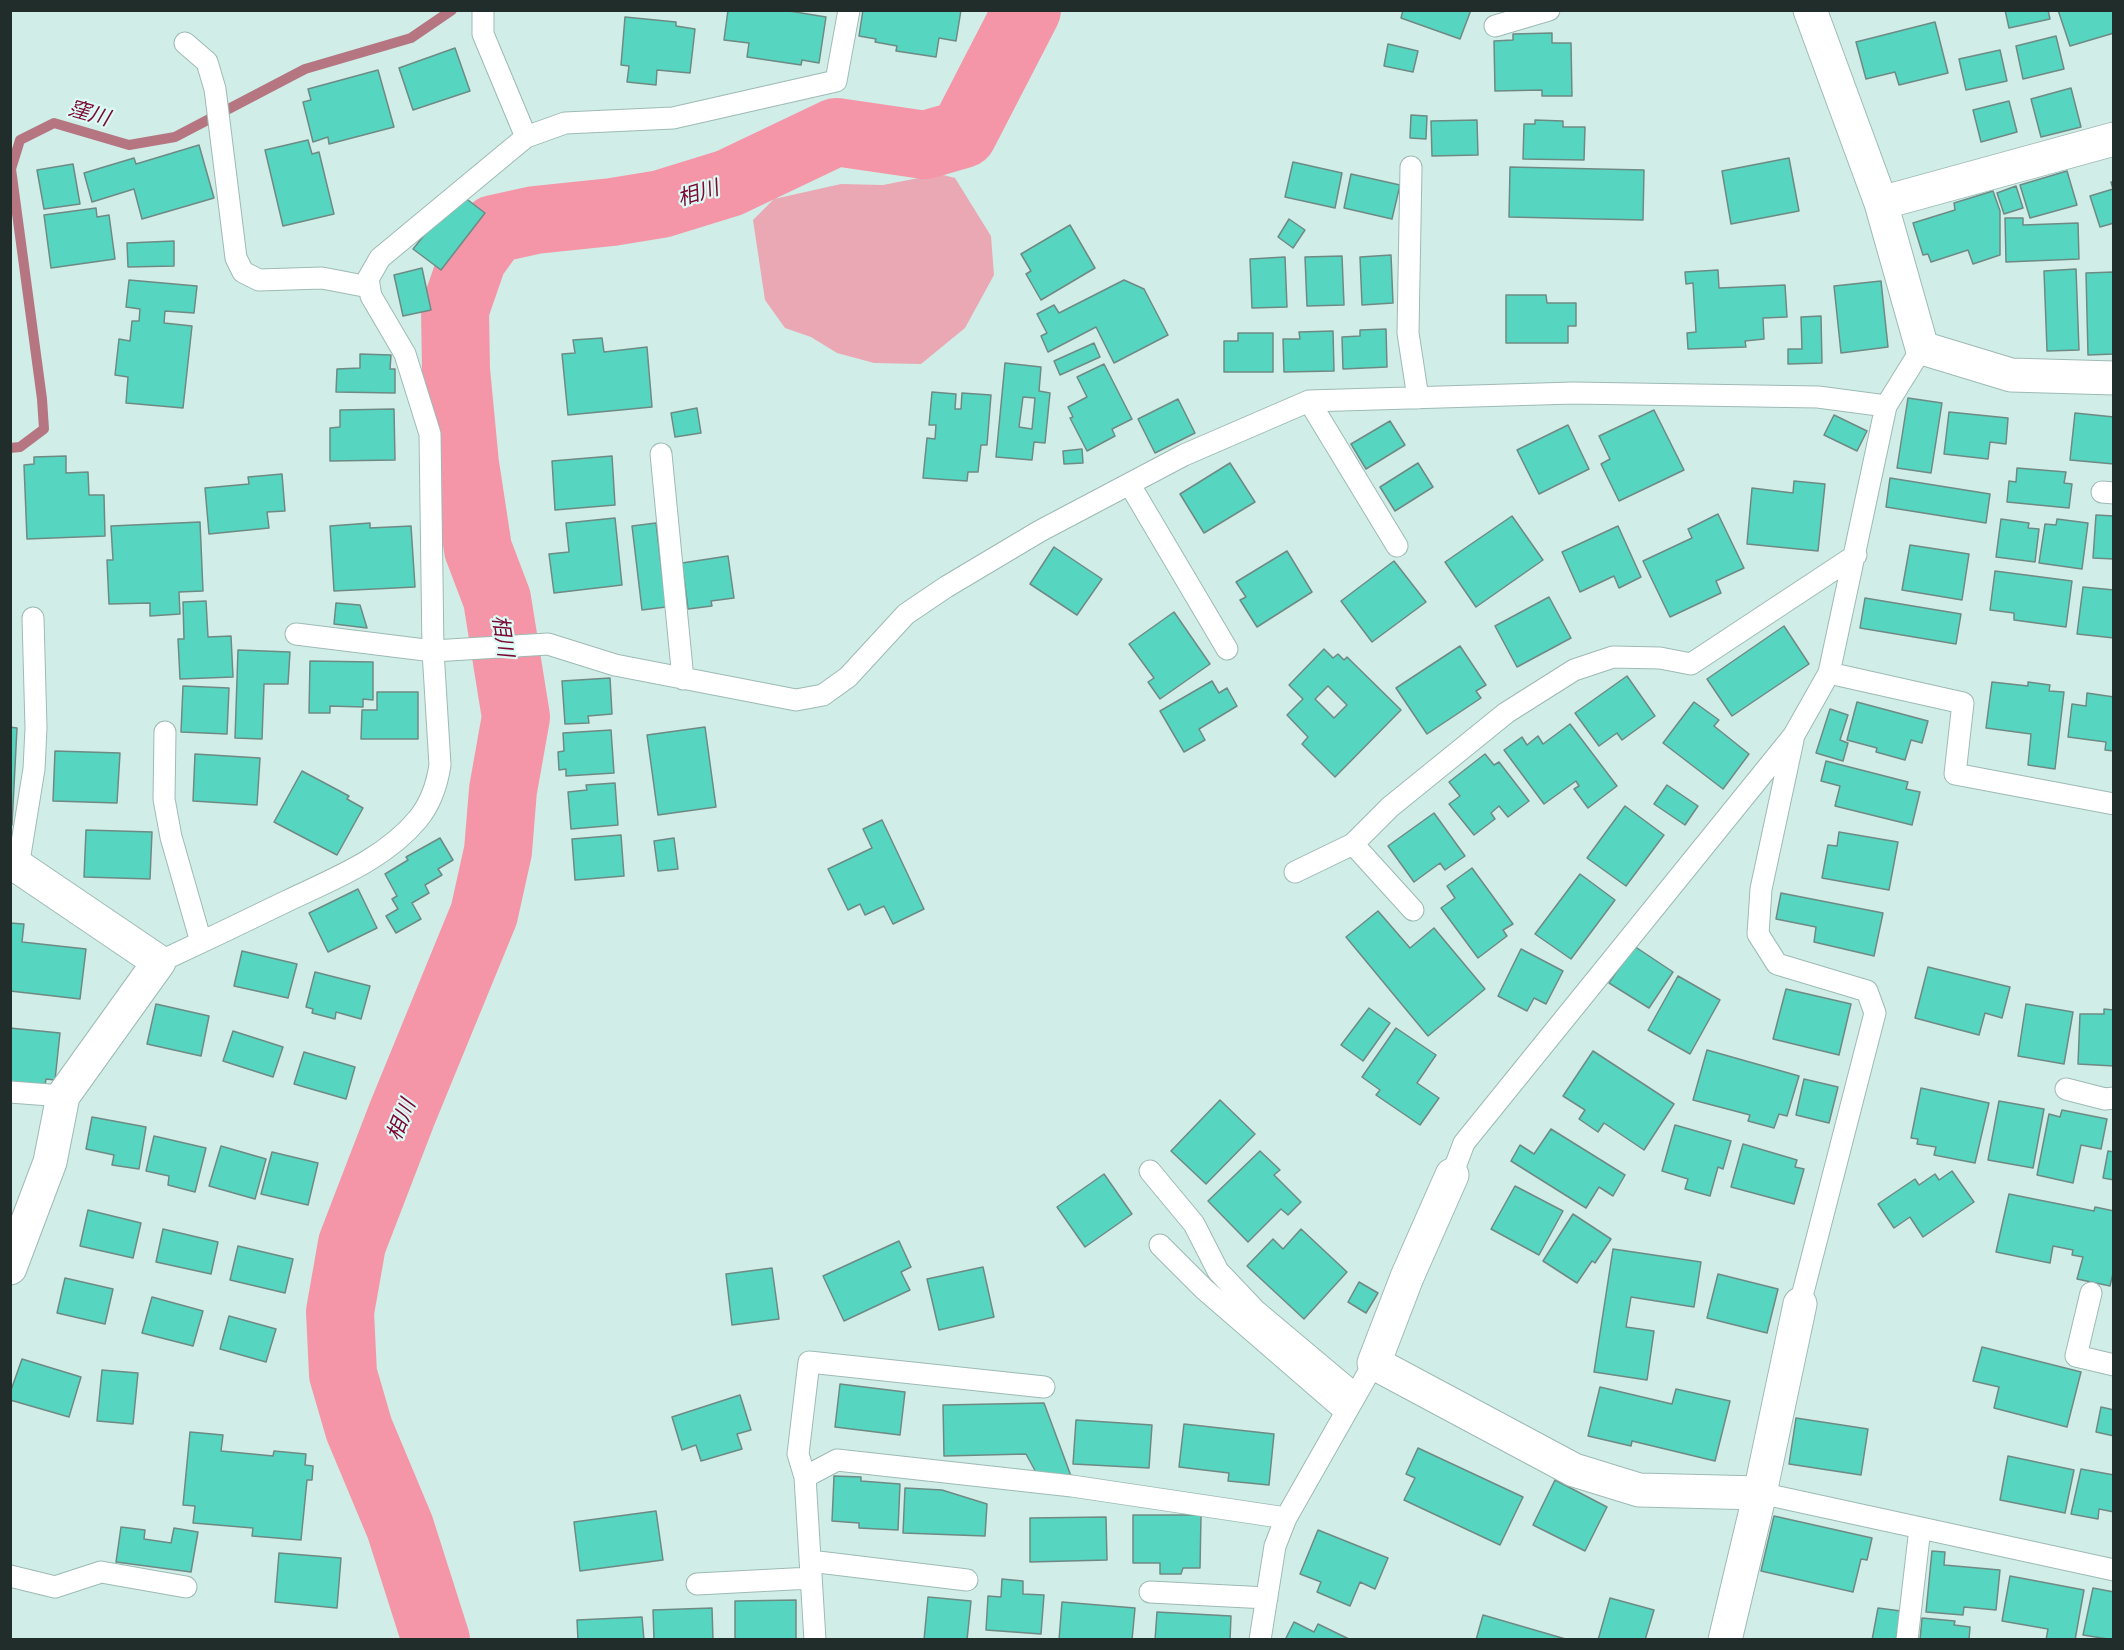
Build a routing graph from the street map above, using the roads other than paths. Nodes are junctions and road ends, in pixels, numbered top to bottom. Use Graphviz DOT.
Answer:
graph roads {
  1 [pos="483,10"];
  2 [pos="849,10"];
  3 [pos="1549,10"];
  4 [pos="1810,10"];
  5 [pos="1495,26"];
  6 [pos="185,43"];
  7 [pos="526,137"];
  8 [pos="2114,139"];
  9 [pos="1411,167"];
  10 [pos="1881,203"];
  11 [pos="369,287"];
  12 [pos="1922,348"];
  13 [pos="2114,378"];
  14 [pos="1418,398"];
  15 [pos="1309,401"];
  16 [pos="1886,406"];
  17 [pos="661,454"];
  18 [pos="1130,485"];
  19 [pos="1397,546"];
  20 [pos="1856,555"];
  21 [pos="33,618"];
  22 [pos="296,634"];
  23 [pos="1227,649"];
  24 [pos="442,650"];
  25 [pos="1829,673"];
  26 [pos="683,679"];
  27 [pos="165,732"];
  28 [pos="1794,735"];
  29 [pos="2114,804"];
  30 [pos="1353,843"];
  31 [pos="14,864"];
  32 [pos="1295,872"];
  33 [pos="1413,910"];
  34 [pos="201,942"];
  35 [pos="159,962"];
  36 [pos="2066,1089"];
  37 [pos="10,1092"];
  38 [pos="63,1096"];
  39 [pos="2114,1098"];
  40 [pos="1150,1171"];
  41 [pos="1452,1175"];
  42 [pos="1160,1245"];
  43 [pos="10,1268"];
  44 [pos="2091,1293"];
  45 [pos="1800,1304"];
  46 [pos="1374,1363"];
  47 [pos="2114,1365"];
  48 [pos="1044,1387"];
  49 [pos="1351,1403"];
  50 [pos="805,1478"];
  51 [pos="1760,1493"];
  52 [pos="1286,1518"];
  53 [pos="1920,1528"];
  54 [pos="810,1569"];
  55 [pos="2114,1570"];
  56 [pos="10,1576"];
  57 [pos="967,1580"];
  58 [pos="697,1584"];
  59 [pos="186,1587"];
  60 [pos="1150,1592"];
  61 [pos="1267,1598"];
  62 [pos="815,1640"];
  63 [pos="1260,1640"];
  64 [pos="1725,1640"];
  65 [pos="1907,1640"];
  1 -- 7 [label="lane"];
  2 -- 7 [label="lane"];
  3 -- 5 [label="lane"];
  4 -- 10 [label="street"];
  6 -- 11 [label="lane"];
  7 -- 11 [label="lane"];
  8 -- 10 [label="street"];
  9 -- 14 [label="lane"];
  10 -- 12 [label="street"];
  11 -- 24 [label="lane"];
  12 -- 13 [label="street"];
  12 -- 16 [label="lane"];
  14 -- 15 [label="lane"];
  14 -- 16 [label="lane"];
  15 -- 18 [label="lane"];
  15 -- 19 [label="lane"];
  16 -- 20 [label="lane"];
  17 -- 26 [label="lane"];
  18 -- 23 [label="lane"];
  18 -- 26 [label="lane"];
  20 -- 25 [label="lane"];
  20 -- 30 [label="lane"];
  21 -- 31 [label="lane"];
  22 -- 24 [label="lane"];
  24 -- 26 [label="lane"];
  24 -- 34 [label="lane"];
  25 -- 28 [label="lane"];
  25 -- 29 [label="lane"];
  27 -- 34 [label="lane"];
  28 -- 41 [label="lane"];
  28 -- 45 [label="lane"];
  30 -- 32 [label="lane"];
  30 -- 33 [label="lane"];
  31 -- 35 [label="street"];
  34 -- 35 [label="lane"];
  35 -- 38 [label="street"];
  36 -- 39 [label="lane"];
  37 -- 38 [label="lane"];
  38 -- 43 [label="street"];
  40 -- 49 [label="lane"];
  41 -- 46 [label="street"];
  42 -- 49 [label="lane"];
  44 -- 47 [label="lane"];
  45 -- 51 [label="street"];
  46 -- 49 [label="lane"];
  46 -- 51 [label="street"];
  48 -- 50 [label="lane"];
  49 -- 52 [label="lane"];
  50 -- 52 [label="lane"];
  50 -- 54 [label="lane"];
  51 -- 53 [label="lane"];
  51 -- 64 [label="street"];
  52 -- 61 [label="lane"];
  53 -- 55 [label="lane"];
  53 -- 65 [label="lane"];
  54 -- 57 [label="lane"];
  54 -- 58 [label="lane"];
  54 -- 62 [label="lane"];
  56 -- 59 [label="lane"];
  60 -- 61 [label="lane"];
  61 -- 63 [label="lane"];
}
